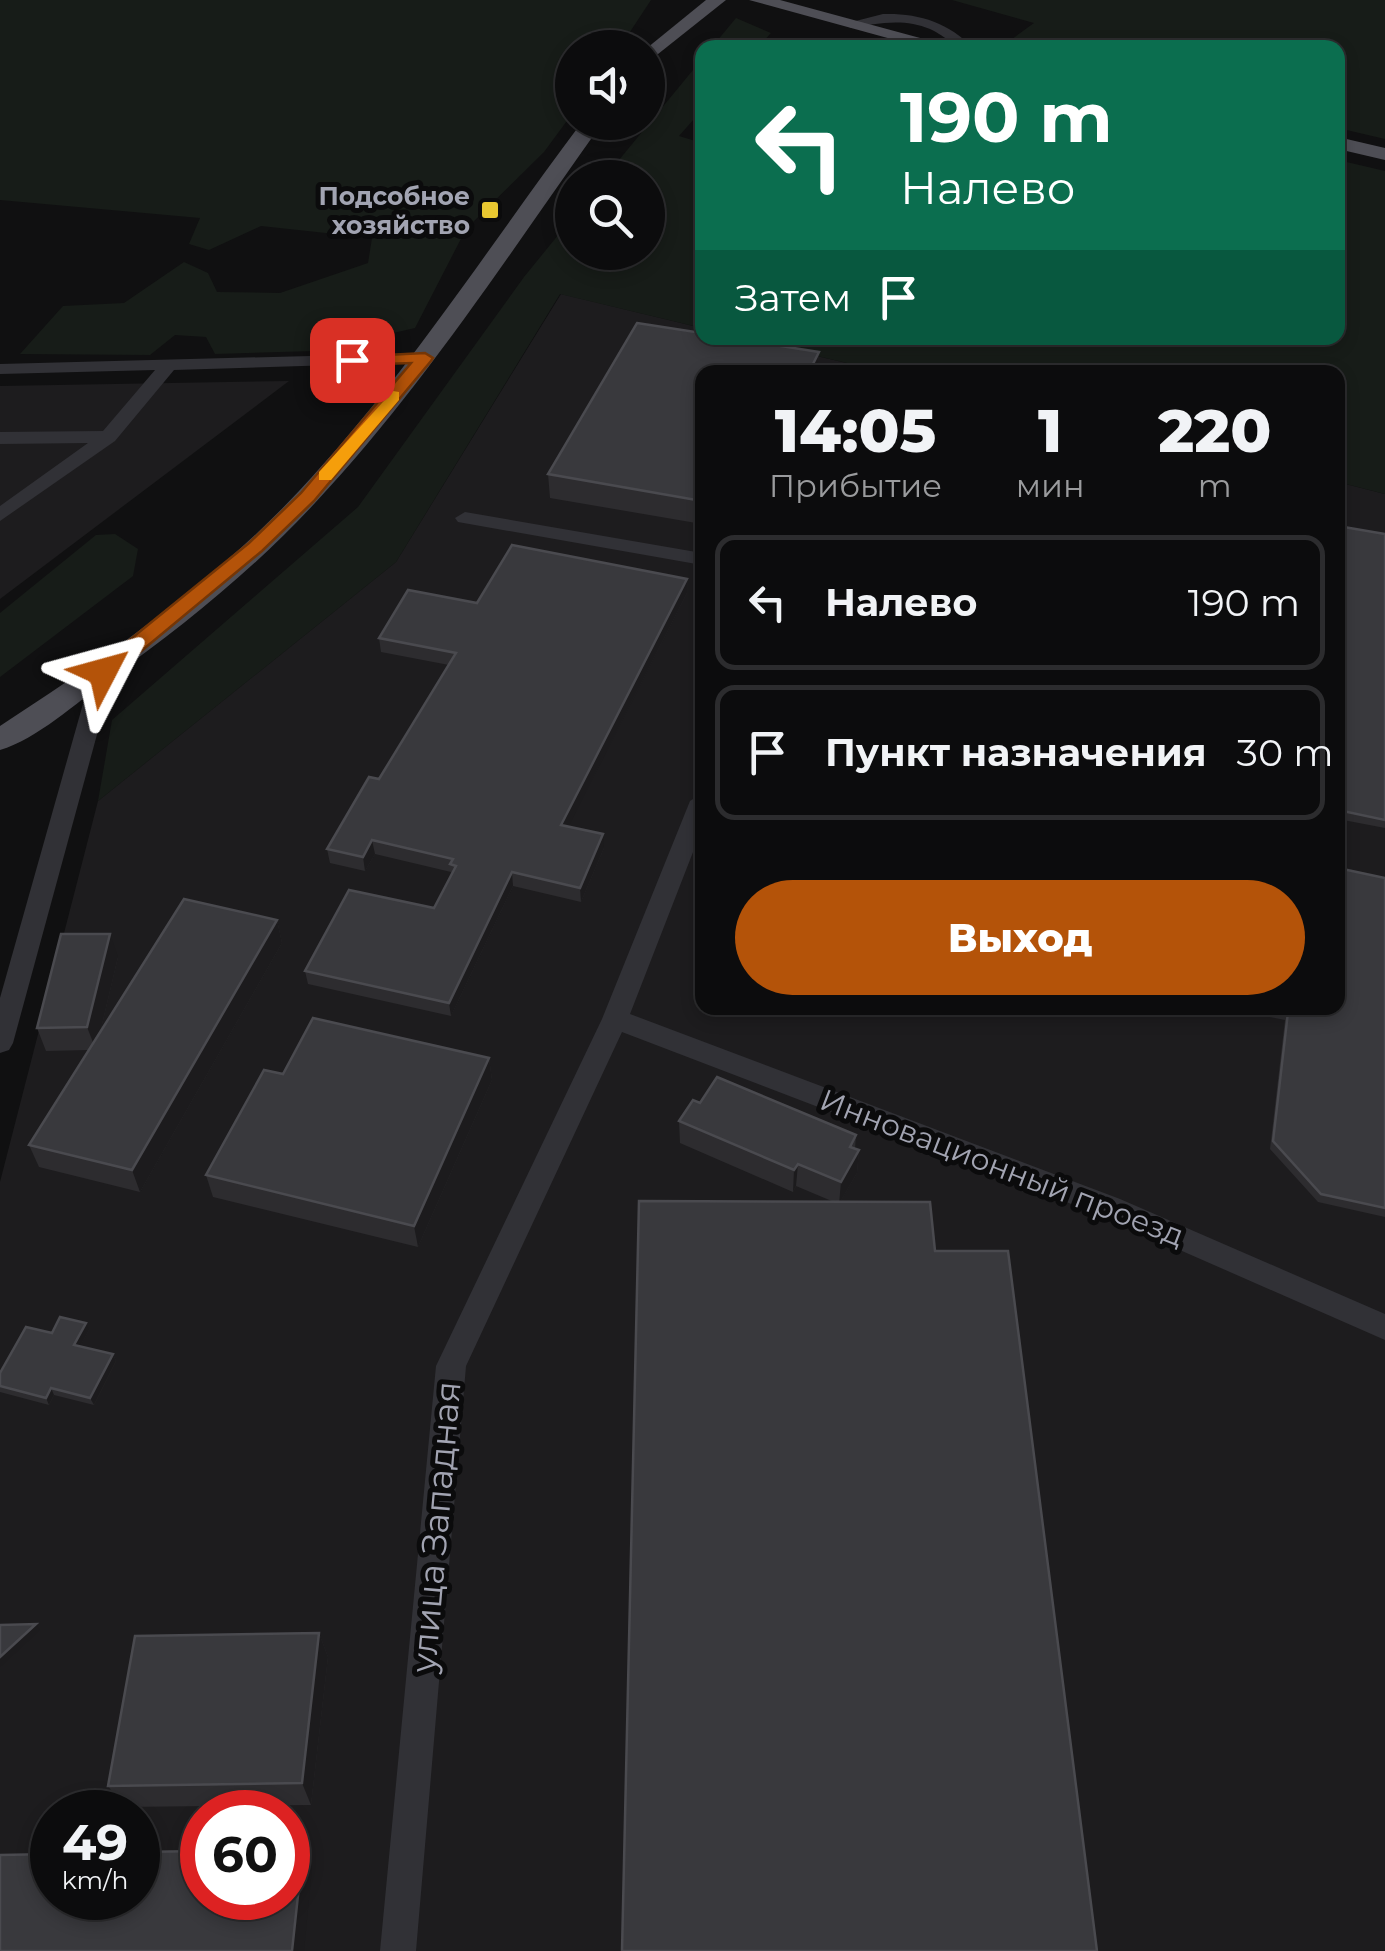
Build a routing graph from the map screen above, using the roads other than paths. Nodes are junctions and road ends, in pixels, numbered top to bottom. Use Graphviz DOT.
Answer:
graph roads {
  1 [pos="717,0"];
  2 [pos="758,0"];
  3 [pos="851,24"];
  4 [pos="905,40"];
  5 [pos="958,40"];
  6 [pos="665,42"];
  7 [pos="580,140"];
  8 [pos="1345,145"];
  9 [pos="1385,154"];
  10 [pos="425,358"];
  11 [pos="169,365"];
  12 [pos="0,369"];
  13 [pos="108,437"];
  14 [pos="0,438"];
  15 [pos="0,515"];
  16 [pos="464,518"];
  17 [pos="695,558"];
  18 [pos="103,672"];
  19 [pos="0,740"];
  20 [pos="695,819"];
  21 [pos="615,1018"];
  22 [pos="0,1043"];
  23 [pos="1385,1327"];
  24 [pos="398,1951"];
  1 -- 6 [label="main road"];
  2 -- 3 [label="main road"];
  3 -- 4 [label="main road"];
  3 -- 5 [label="street"];
  7 -- 10 [label="main road"];
  8 -- 9 [label="main road"];
  10 -- 11 [label="street"];
  10 -- 18 [label="main road"];
  11 -- 12 [label="street"];
  11 -- 13 [label="street"];
  13 -- 14 [label="street"];
  13 -- 15 [label="street"];
  16 -- 17 [label="street"];
  18 -- 19 [label="main road"];
  18 -- 22 [label="street"];
  20 -- 21 [label="street, улица Западная"];
  21 -- 23 [label="street, Инновационный проезд"];
  21 -- 24 [label="street, улица Западная"];
}
